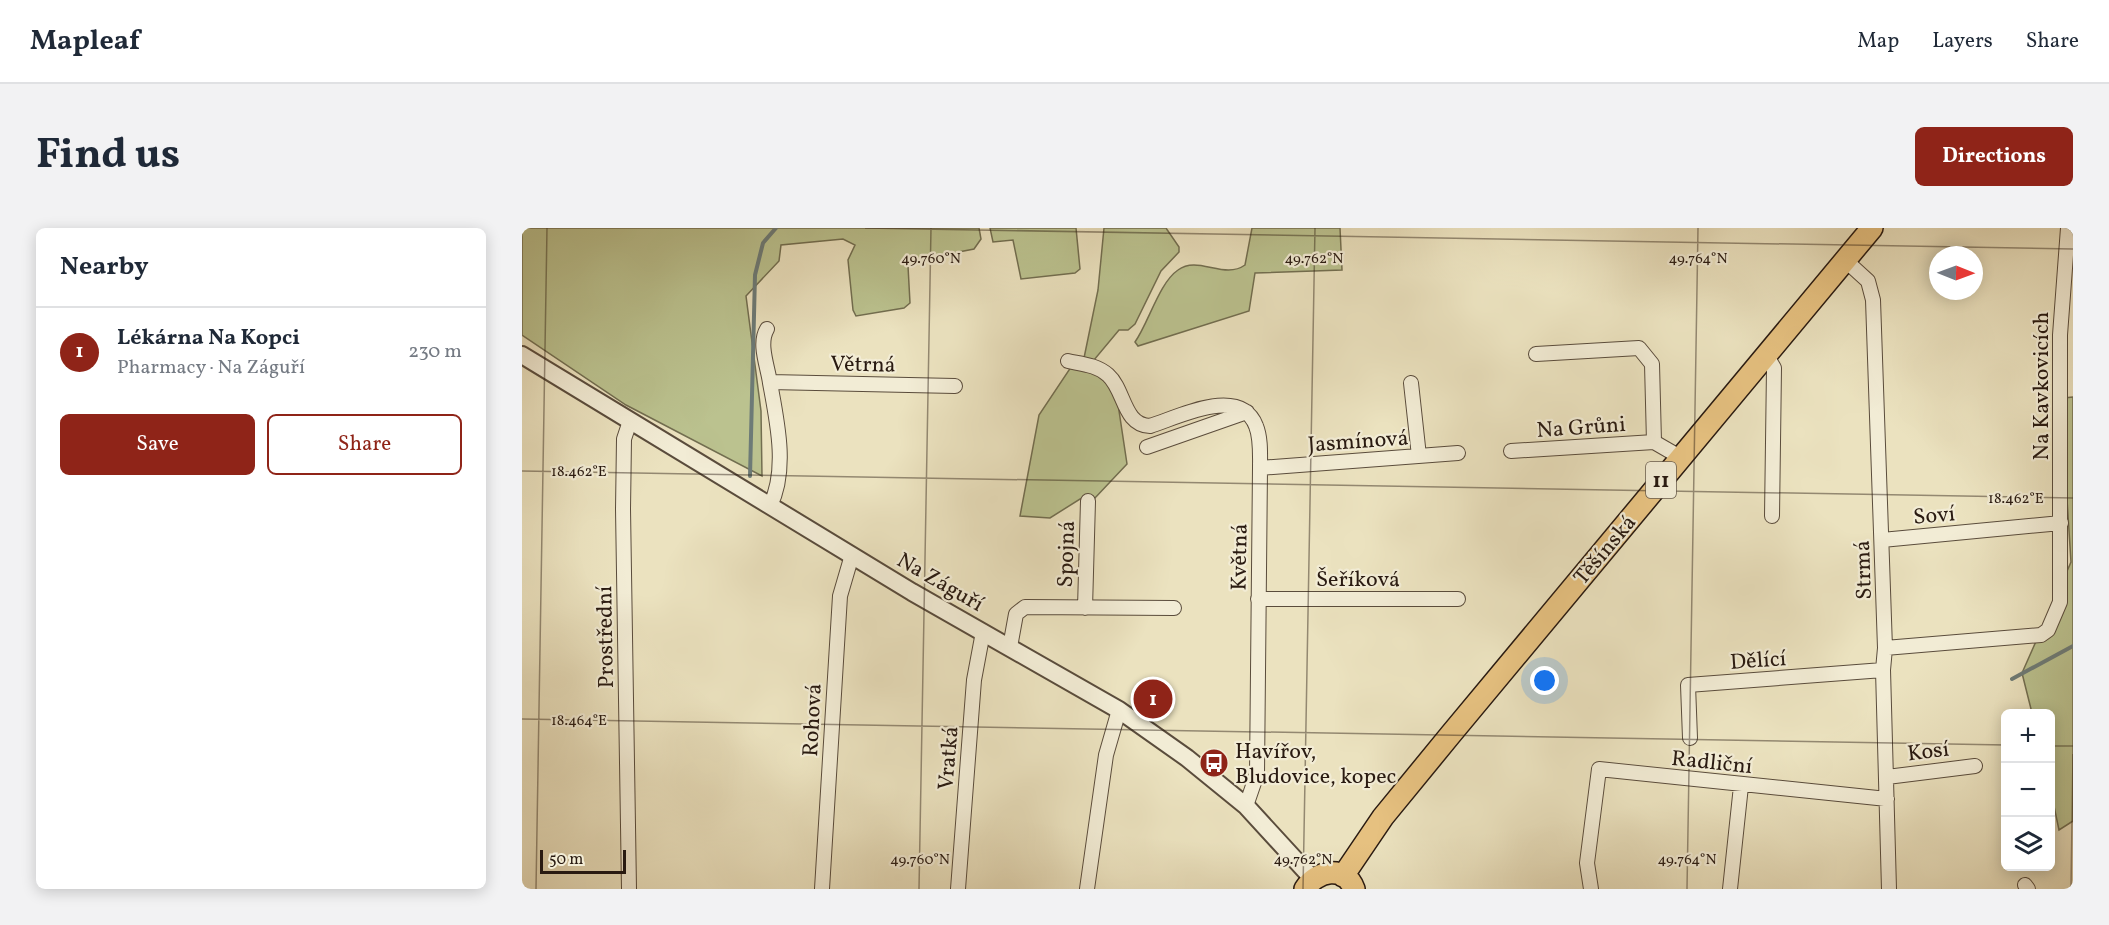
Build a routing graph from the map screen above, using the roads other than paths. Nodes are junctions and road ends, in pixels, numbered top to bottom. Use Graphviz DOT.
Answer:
graph roads {
  1 [pos="1872,228"];
  2 [pos="2069,231"];
  3 [pos="1845,260"];
  4 [pos="767,329"];
  5 [pos="1536,354"];
  6 [pos="1766,354"];
  7 [pos="522,355"];
  8 [pos="1068,362"];
  9 [pos="770,382"];
  10 [pos="1411,383"];
  11 [pos="955,386"];
  12 [pos="1247,412"];
  13 [pos="630,421"];
  14 [pos="1654,442"];
  15 [pos="1147,447"];
  16 [pos="1512,451"];
  17 [pos="1458,453"];
  18 [pos="1419,456"];
  19 [pos="1680,456"];
  20 [pos="1260,468"];
  21 [pos="1088,501"];
  22 [pos="770,506"];
  23 [pos="1772,516"];
  24 [pos="2061,523"];
  25 [pos="1882,540"];
  26 [pos="852,555"];
  27 [pos="1258,599"];
  28 [pos="1458,599"];
  29 [pos="1084,608"];
  30 [pos="1174,608"];
  31 [pos="983,632"];
  32 [pos="1010,647"];
  33 [pos="1885,648"];
  34 [pos="1883,670"];
  35 [pos="1119,710"];
  36 [pos="1690,738"];
  37 [pos="1975,766"];
  38 [pos="1887,777"];
  39 [pos="1740,786"];
  40 [pos="1887,799"];
  41 [pos="1246,806"];
  42 [pos="1349,882"];
  43 [pos="1308,884"];
  44 [pos="629,889"];
  45 [pos="822,889"];
  46 [pos="958,889"];
  47 [pos="1087,889"];
  48 [pos="1591,889"];
  49 [pos="1730,889"];
  50 [pos="1889,889"];
  1 -- 3 [label="main road, Těšínská / 11"];
  2 -- 24 [label="street, Na Kavkovicích"];
  3 -- 6 [label="main road, Těšínská / 11"];
  3 -- 25 [label="street, Strmá"];
  4 -- 9 [label="street"];
  5 -- 14 [label="street, Na Grůni"];
  6 -- 19 [label="main road, Těšínská / 11"];
  6 -- 23 [label="street"];
  7 -- 13 [label="street, Na Záguří"];
  8 -- 12 [label="street"];
  9 -- 11 [label="street, Větrná"];
  9 -- 22 [label="street"];
  10 -- 18 [label="street"];
  12 -- 15 [label="street"];
  12 -- 20 [label="street, Květná"];
  13 -- 22 [label="street, Na Záguří"];
  13 -- 44 [label="street, Prostřední"];
  14 -- 16 [label="street, Na Grůni"];
  14 -- 19 [label="street, Na Grůni"];
  17 -- 18 [label="street, Jasmínová"];
  18 -- 20 [label="street, Jasmínová"];
  19 -- 42 [label="main road, Těšínská / 11"];
  20 -- 27 [label="street, Květná"];
  21 -- 29 [label="street, Spojná"];
  22 -- 26 [label="street, Na Záguří"];
  24 -- 25 [label="street, Soví"];
  24 -- 33 [label="street, Na Kavkovicích"];
  25 -- 33 [label="street, Strmá"];
  26 -- 31 [label="street, Na Záguří"];
  26 -- 45 [label="street, Rohová"];
  27 -- 28 [label="street, Šeříková"];
  27 -- 41 [label="street, Květná"];
  29 -- 30 [label="street, Spojná"];
  29 -- 32 [label="street, Spojná"];
  31 -- 32 [label="street, Na Záguří"];
  31 -- 46 [label="street, Vratká"];
  32 -- 35 [label="street, Na Záguří"];
  33 -- 34 [label="street, Strmá"];
  34 -- 36 [label="street, Dělící"];
  34 -- 38 [label="street, Strmá"];
  35 -- 41 [label="street, Na Záguří"];
  35 -- 47 [label="street"];
  37 -- 38 [label="street, Kosí"];
  38 -- 40 [label="street, Strmá"];
  39 -- 40 [label="street, Radliční"];
  39 -- 48 [label="street, Radliční"];
  39 -- 49 [label="street"];
  40 -- 50 [label="street, Strmá"];
  41 -- 43 [label="street, Na Záguří"];
  42 -- 43 [label="main road, Těšínská / 11"];
}
